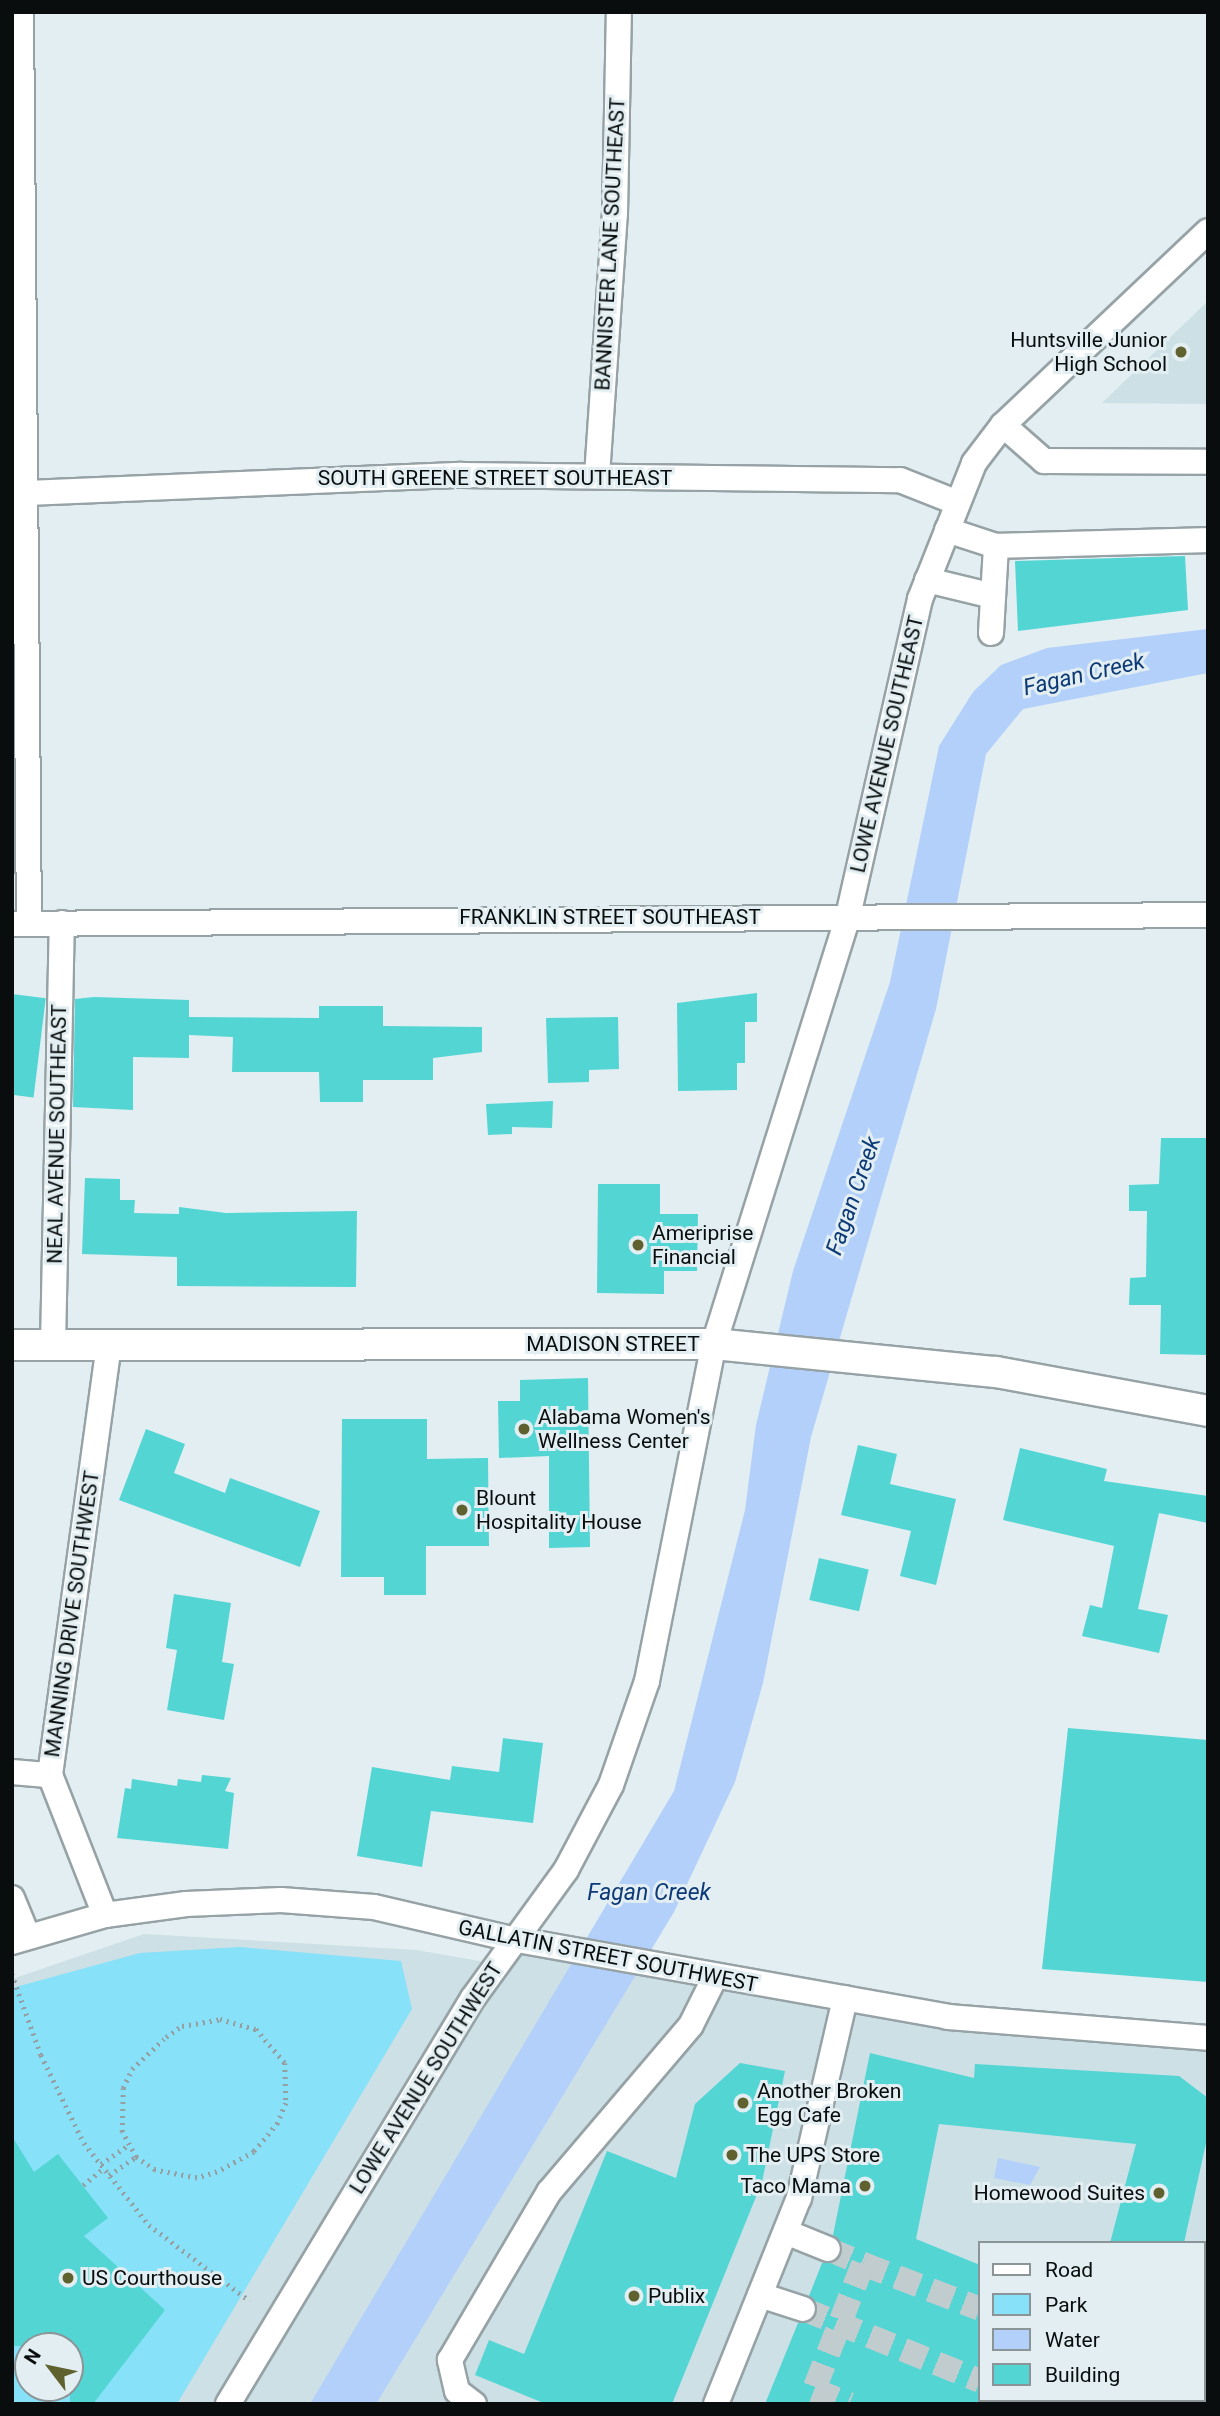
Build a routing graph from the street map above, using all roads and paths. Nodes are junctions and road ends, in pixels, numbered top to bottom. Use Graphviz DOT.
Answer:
graph roads {
  1 [pos="21,12"];
  2 [pos="619,12"];
  3 [pos="1208,231"];
  4 [pos="1003,425"];
  5 [pos="1208,462"];
  6 [pos="597,476"];
  7 [pos="27,493"];
  8 [pos="958,503"];
  9 [pos="947,530"];
  10 [pos="1208,540"];
  11 [pos="996,546"];
  12 [pos="927,580"];
  13 [pos="993,596"];
  14 [pos="991,633"];
  15 [pos="1208,915"];
  16 [pos="848,916"];
  17 [pos="62,923"];
  18 [pos="20,924"];
  19 [pos="714,1344"];
  20 [pos="12,1345"];
  21 [pos="52,1345"];
  22 [pos="109,1345"];
  23 [pos="1208,1411"];
  24 [pos="12,1772"];
  25 [pos="50,1775"];
  26 [pos="12,1898"];
  27 [pos="105,1915"];
  28 [pos="512,1939"];
  29 [pos="20,1940"];
  30 [pos="12,1974"];
  31 [pos="715,1977"];
  32 [pos="845,1998"];
  33 [pos="1208,2038"];
  34 [pos="127,2146"];
  35 [pos="136,2157"];
  36 [pos="102,2166"];
  37 [pos="109,2175"];
  38 [pos="83,2185"];
  39 [pos="786,2232"];
  40 [pos="828,2249"];
  41 [pos="760,2295"];
  42 [pos="250,2301"];
  43 [pos="803,2309"];
  44 [pos="228,2404"];
  45 [pos="474,2404"];
  46 [pos="716,2404"];
  1 -- 7 [label="street"];
  2 -- 6 [label="street, BANNISTER LANE SOUTHEAST"];
  3 -- 4 [label="street, LOWE AVENUE SOUTHEAST"];
  4 -- 5 [label="street"];
  4 -- 8 [label="street, LOWE AVENUE SOUTHEAST"];
  6 -- 7 [label="street, SOUTH GREENE STREET SOUTHEAST"];
  6 -- 8 [label="street, SOUTH GREENE STREET SOUTHEAST"];
  7 -- 18 [label="street"];
  8 -- 9 [label="street, LOWE AVENUE SOUTHEAST"];
  9 -- 11 [label="street"];
  9 -- 12 [label="street, LOWE AVENUE SOUTHEAST"];
  10 -- 11 [label="street"];
  11 -- 13 [label="street"];
  12 -- 13 [label="street"];
  12 -- 16 [label="street, LOWE AVENUE SOUTHEAST"];
  13 -- 14 [label="street"];
  15 -- 16 [label="street, FRANKLIN STREET SOUTHEAST"];
  16 -- 17 [label="street, FRANKLIN STREET SOUTHEAST"];
  16 -- 19 [label="street, LOWE AVENUE SOUTHEAST"];
  17 -- 18 [label="street, FRANKLIN STREET SOUTHEAST"];
  17 -- 21 [label="street, NEAL AVENUE SOUTHEAST"];
  19 -- 22 [label="main road, MADISON STREET"];
  19 -- 23 [label="main road, MADISON STREET"];
  19 -- 28 [label="street, LOWE AVENUE SOUTHWEST"];
  20 -- 21 [label="main road, MADISON STREET"];
  21 -- 22 [label="main road, MADISON STREET"];
  22 -- 25 [label="street, MANNING DRIVE SOUTHWEST"];
  24 -- 25 [label="street"];
  25 -- 27 [label="street, MANNING DRIVE SOUTHWEST"];
  26 -- 29 [label="street"];
  27 -- 28 [label="street, GALLATIN STREET SOUTHWEST"];
  27 -- 29 [label="street, GALLATIN STREET SOUTHWEST"];
  28 -- 31 [label="street, GALLATIN STREET SOUTHWEST"];
  28 -- 44 [label="street, LOWE AVENUE SOUTHWEST"];
  30 -- 36 [label="path"];
  31 -- 32 [label="street, GALLATIN STREET SOUTHWEST"];
  31 -- 45 [label="street"];
  32 -- 33 [label="street, GALLATIN STREET SOUTHWEST"];
  32 -- 39 [label="street"];
  34 -- 35 [label="path"];
  34 -- 35 [label="path"];
  34 -- 36 [label="path"];
  35 -- 37 [label="path"];
  36 -- 37 [label="path"];
  36 -- 38 [label="path"];
  37 -- 42 [label="path"];
  39 -- 40 [label="street"];
  39 -- 41 [label="street"];
  41 -- 43 [label="street"];
  41 -- 46 [label="street"];
}
